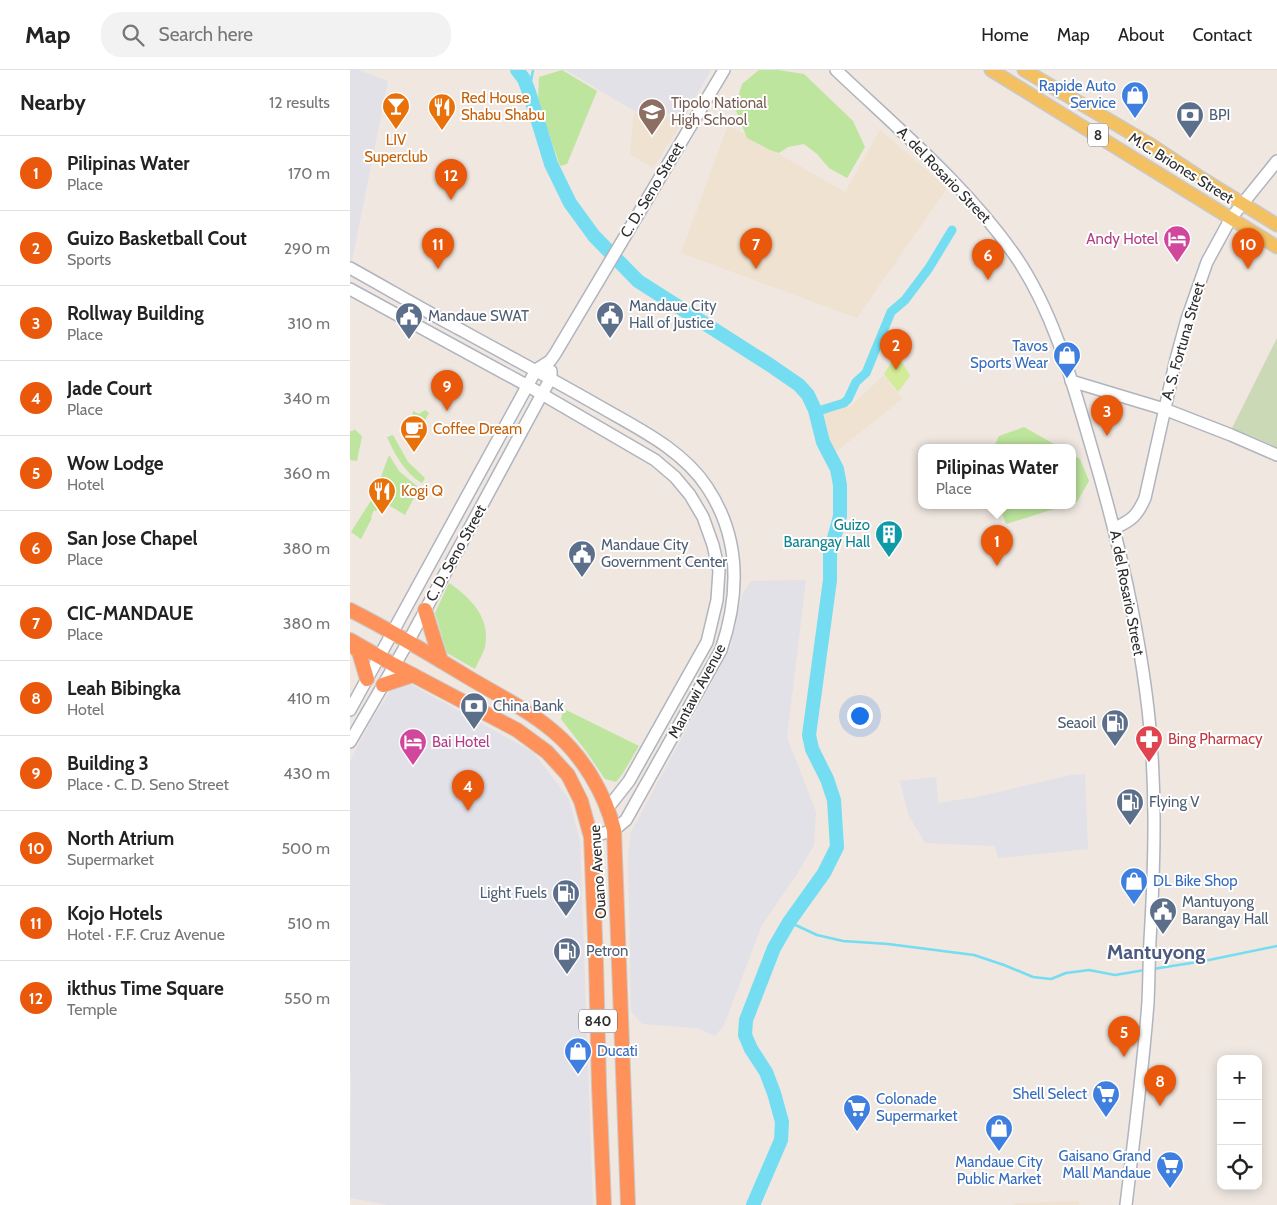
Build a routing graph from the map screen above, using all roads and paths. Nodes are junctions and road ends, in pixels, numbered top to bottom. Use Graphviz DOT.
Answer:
graph roads {
  1 [pos="724,70"];
  2 [pos="836,70"];
  3 [pos="991,70"];
  4 [pos="1024,70"];
  5 [pos="1277,161"];
  6 [pos="1243,204"];
  7 [pos="1231,218"];
  8 [pos="1277,225"];
  9 [pos="1277,247"];
  10 [pos="350,268"];
  11 [pos="350,289"];
  12 [pos="550,361"];
  13 [pos="536,370"];
  14 [pos="551,378"];
  15 [pos="1071,381"];
  16 [pos="528,386"];
  17 [pos="542,394"];
  18 [pos="1164,409"];
  19 [pos="1277,455"];
  20 [pos="476,479"];
  21 [pos="491,488"];
  22 [pos="1115,528"];
  23 [pos="350,610"];
  24 [pos="424,610"];
  25 [pos="393,632"];
  26 [pos="350,640"];
  27 [pos="408,642"];
  28 [pos="380,656"];
  29 [pos="441,660"];
  30 [pos="394,665"];
  31 [pos="413,675"];
  32 [pos="367,679"];
  33 [pos="383,685"];
  34 [pos="350,710"];
  35 [pos="350,742"];
  36 [pos="607,809"];
  37 [pos="614,830"];
  38 [pos="592,838"];
  39 [pos="604,1205"];
  40 [pos="628,1205"];
  41 [pos="1126,1205"];
  1 -- 12 [label="street, C. D. Seno Street"];
  2 -- 15 [label="street, A. del Rosario Street"];
  3 -- 7 [label="main road, M.C. Briones Street / 8"];
  4 -- 6 [label="main road, M.C. Briones Street / 8"];
  5 -- 6 [label="street, A. S. Fortuna Street"];
  6 -- 7 [label="street, A. S. Fortuna Street"];
  6 -- 8 [label="main road, M.C. Briones Street / 8"];
  7 -- 9 [label="main road, M.C. Briones Street / 8"];
  7 -- 18 [label="street, A. S. Fortuna Street"];
  10 -- 13 [label="street, Mantawi Avenue"];
  11 -- 16 [label="street, Mantawi Avenue"];
  12 -- 13 [label="street, C. D. Seno Street"];
  12 -- 14 [label="street"];
  13 -- 14 [label="street, Mantawi Avenue"];
  13 -- 16 [label="street, C. D. Seno Street"];
  14 -- 17 [label="street, C. D. Seno Street"];
  14 -- 37 [label="street, Mantawi Avenue"];
  15 -- 18 [label="street"];
  15 -- 22 [label="street, A. del Rosario Street"];
  16 -- 17 [label="street, Mantawi Avenue"];
  16 -- 20 [label="street, C. D. Seno Street"];
  17 -- 21 [label="street, C. D. Seno Street"];
  17 -- 36 [label="street, Mantawi Avenue"];
  18 -- 19 [label="street"];
  18 -- 22 [label="street, A. S. Fortuna Street"];
  20 -- 21 [label="street"];
  20 -- 25 [label="street, C. D. Seno Street"];
  21 -- 24 [label="street, C. D. Seno Street"];
  22 -- 41 [label="street, A. del Rosario Street"];
  23 -- 25 [label="highway, Ouano Avenue / 840"];
  24 -- 27 [label="street, C. D. Seno Street"];
  24 -- 29 [label="highway"];
  25 -- 27 [label="highway, Ouano Avenue / 840"];
  25 -- 28 [label="street, C. D. Seno Street"];
  26 -- 28 [label="highway, Ouano Avenue / 840"];
  26 -- 32 [label="highway"];
  27 -- 29 [label="highway, Ouano Avenue / 840"];
  27 -- 30 [label="street, C. D. Seno Street"];
  28 -- 30 [label="highway, Ouano Avenue / 840"];
  28 -- 32 [label="street, C. D. Seno Street"];
  29 -- 36 [label="highway, Ouano Avenue / 840"];
  30 -- 31 [label="highway, Ouano Avenue / 840"];
  30 -- 33 [label="street, C. D. Seno Street"];
  31 -- 33 [label="highway"];
  31 -- 38 [label="highway, Ouano Avenue / 840"];
  32 -- 34 [label="street, C. D. Seno Street"];
  33 -- 35 [label="street, C. D. Seno Street"];
  36 -- 37 [label="highway, Ouano Avenue / 840"];
  37 -- 38 [label="street, Mantawi Avenue"];
  37 -- 40 [label="highway, Ouano Avenue / 840"];
  38 -- 39 [label="highway, Ouano Avenue / 840"];
}
